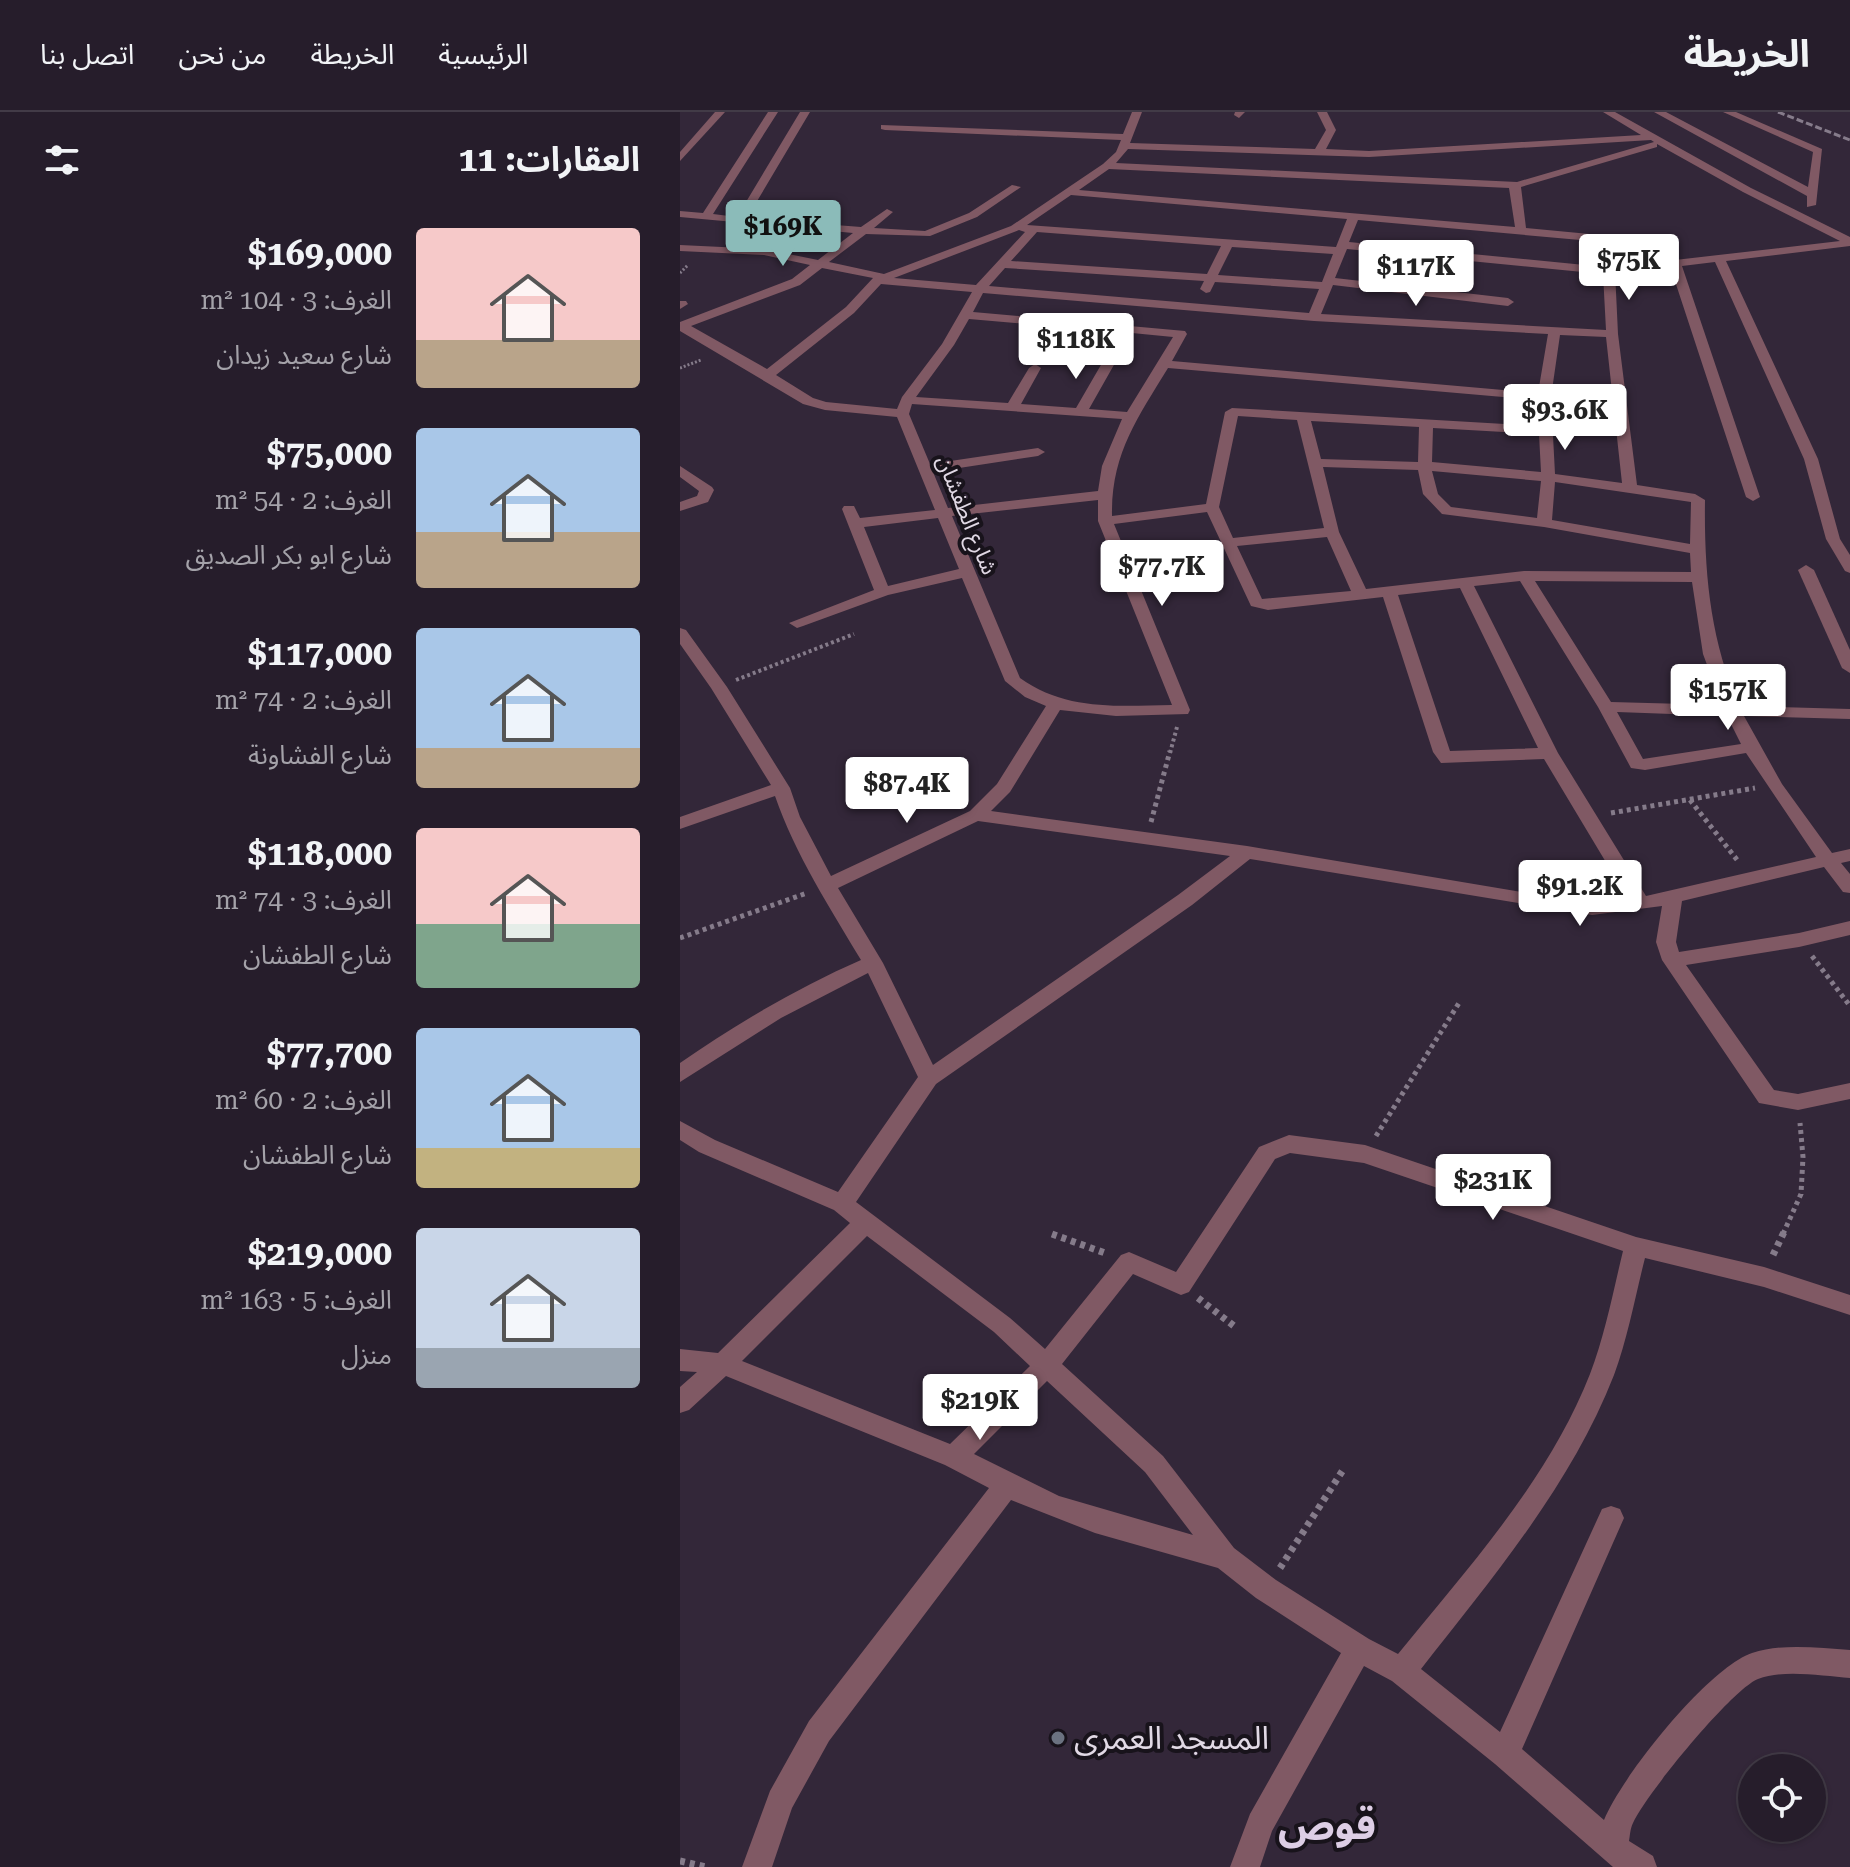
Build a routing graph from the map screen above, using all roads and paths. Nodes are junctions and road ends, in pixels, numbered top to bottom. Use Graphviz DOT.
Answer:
graph roads {
  1 [pos="720,112"];
  2 [pos="773,112"];
  3 [pos="805,112"];
  4 [pos="1137,112"];
  5 [pos="1322,112"];
  6 [pos="1608,112"];
  7 [pos="1659,112"];
  8 [pos="1728,112"];
  9 [pos="885,127"];
  10 [pos="1656,140"];
  11 [pos="1126,142"];
  12 [pos="1319,152"];
  13 [pos="680,158"];
  14 [pos="1107,166"];
  15 [pos="1517,185"];
  16 [pos="1016,187"];
  17 [pos="1069,192"];
  18 [pos="1812,194"];
  19 [pos="887,212"];
  20 [pos="680,214"];
  21 [pos="1354,216"];
  22 [pos="706,217"];
  23 [pos="741,219"];
  24 [pos="1809,221"];
  25 [pos="1015,228"];
  26 [pos="1034,229"];
  27 [pos="866,230"];
  28 [pos="1521,231"];
  29 [pos="1228,242"];
  30 [pos="1850,242"];
  31 [pos="680,248"];
  32 [pos="1342,248"];
  33 [pos="1719,259"];
  34 [pos="1675,263"];
  35 [pos="1000,264"];
  36 [pos="819,265"];
  37 [pos="1611,266"];
  38 [pos="881,278"];
  39 [pos="1212,278"];
  40 [pos="1328,284"];
  41 [pos="980,288"];
  42 [pos="1508,302"];
  43 [pos="1198,305"];
  44 [pos="965,315"];
  45 [pos="1314,317"];
  46 [pos="680,326"];
  47 [pos="1128,329"];
  48 [pos="1555,330"];
  49 [pos="1612,334"];
  50 [pos="1162,364"];
  51 [pos="1035,368"];
  52 [pos="768,375"];
  53 [pos="1544,397"];
  54 [pos="904,407"];
  55 [pos="1012,408"];
  56 [pos="1080,413"];
  57 [pos="1130,416"];
  58 [pos="1303,417"];
  59 [pos="1426,423"];
  60 [pos="1545,430"];
  61 [pos="1038,452"];
  62 [pos="1316,463"];
  63 [pos="1425,466"];
  64 [pos="924,469"];
  65 [pos="680,470"];
  66 [pos="1548,477"];
  67 [pos="1630,489"];
  68 [pos="1103,495"];
  69 [pos="1753,497"];
  70 [pos="680,507"];
  71 [pos="1212,507"];
  72 [pos="941,512"];
  73 [pos="1105,521"];
  74 [pos="1544,523"];
  75 [pos="1332,532"];
  76 [pos="1228,543"];
  77 [pos="1696,550"];
  78 [pos="1850,568"];
  79 [pos="1806,570"];
  80 [pos="967,572"];
  81 [pos="1524,576"];
  82 [pos="1698,577"];
  83 [pos="1465,583"];
  84 [pos="883,592"];
  85 [pos="1390,593"];
  86 [pos="1361,595"];
  87 [pos="797,623"];
  88 [pos="854,634"];
  89 [pos="683,641"];
  90 [pos="1850,668"];
  91 [pos="719,687"];
  92 [pos="1055,705"];
  93 [pos="1606,707"];
  94 [pos="1182,710"];
  95 [pos="1734,712"];
  96 [pos="1850,714"];
  97 [pos="1752,747"];
  98 [pos="1549,753"];
  99 [pos="1776,785"];
  100 [pos="781,788"];
  101 [pos="1689,799"];
  102 [pos="976,815"];
  103 [pos="1586,818"];
  104 [pos="680,823"];
  105 [pos="1147,838"];
  106 [pos="1247,852"];
  107 [pos="1850,855"];
  108 [pos="1827,860"];
  109 [pos="1753,880"];
  110 [pos="827,886"];
  111 [pos="1850,887"];
  112 [pos="1673,897"];
  113 [pos="1641,904"];
  114 [pos="1850,928"];
  115 [pos="680,938"];
  116 [pos="1799,940"];
  117 [pos="1672,960"];
  118 [pos="873,963"];
  119 [pos="1459,1003"];
  120 [pos="1850,1006"];
  121 [pos="680,1074"];
  122 [pos="929,1078"];
  123 [pos="1850,1091"];
  124 [pos="1798,1102"];
  125 [pos="680,1129"];
  126 [pos="1365,1154"];
  127 [pos="842,1204"];
  128 [pos="866,1222"];
  129 [pos="1052,1234"];
  130 [pos="1636,1246"];
  131 [pos="1129,1262"];
  132 [pos="1764,1277"];
  133 [pos="1181,1285"];
  134 [pos="1850,1305"];
  135 [pos="1234,1326"];
  136 [pos="680,1360"];
  137 [pos="723,1364"];
  138 [pos="1047,1365"];
  139 [pos="680,1402"];
  140 [pos="954,1457"];
  141 [pos="1343,1470"];
  142 [pos="1005,1487"];
  143 [pos="1611,1518"];
  144 [pos="1225,1557"];
  145 [pos="1266,1589"];
  146 [pos="1359,1649"];
  147 [pos="1850,1664"];
  148 [pos="1402,1671"];
  149 [pos="1505,1754"];
  150 [pos="680,1861"];
  151 [pos="1629,1861"];
  152 [pos="706,1867"];
  153 [pos="757,1867"];
  154 [pos="1245,1867"];
  1 -- 13 [label="street"];
  2 -- 22 [label="street"];
  3 -- 23 [label="street"];
  4 -- 11 [label="street"];
  5 -- 12 [label="street"];
  6 -- 10 [label="street"];
  7 -- 18 [label="street"];
  8 -- 18 [label="street"];
  9 -- 11 [label="street"];
  10 -- 12 [label="street"];
  10 -- 15 [label="street"];
  10 -- 24 [label="street"];
  11 -- 12 [label="street"];
  11 -- 14 [label="street"];
  14 -- 15 [label="street"];
  14 -- 17 [label="street"];
  15 -- 28 [label="street"];
  16 -- 27 [label="street"];
  17 -- 21 [label="street"];
  17 -- 25 [label="street"];
  18 -- 24 [label="street"];
  19 -- 27 [label="street"];
  20 -- 22 [label="street"];
  21 -- 28 [label="street"];
  21 -- 32 [label="street"];
  22 -- 23 [label="street"];
  23 -- 27 [label="street"];
  24 -- 30 [label="street"];
  25 -- 26 [label="street"];
  25 -- 38 [label="street"];
  26 -- 29 [label="street"];
  26 -- 35 [label="street"];
  27 -- 36 [label="street"];
  28 -- 37 [label="street"];
  29 -- 32 [label="street"];
  29 -- 39 [label="street"];
  30 -- 33 [label="street"];
  31 -- 36 [label="street"];
  32 -- 37 [label="street"];
  32 -- 40 [label="street"];
  33 -- 34 [label="street"];
  33 -- 78 [label="street"];
  34 -- 37 [label="street"];
  34 -- 69 [label="street"];
  35 -- 39 [label="street"];
  35 -- 41 [label="street"];
  36 -- 38 [label="street"];
  36 -- 46 [label="street"];
  37 -- 49 [label="street"];
  38 -- 41 [label="street"];
  38 -- 52 [label="street"];
  39 -- 40 [label="street"];
  39 -- 43 [label="street"];
  40 -- 42 [label="street"];
  40 -- 45 [label="street"];
  41 -- 43 [label="street"];
  41 -- 44 [label="street"];
  43 -- 45 [label="street"];
  44 -- 47 [label="street"];
  44 -- 54 [label="street"];
  45 -- 48 [label="street"];
  46 -- 52 [label="street"];
  47 -- 50 [label="street"];
  47 -- 56 [label="street"];
  48 -- 49 [label="street"];
  48 -- 53 [label="street"];
  49 -- 67 [label="street"];
  50 -- 53 [label="street"];
  50 -- 57 [label="street"];
  51 -- 55 [label="street"];
  52 -- 54 [label="street"];
  53 -- 60 [label="street"];
  54 -- 55 [label="street"];
  54 -- 64 [label="street, شارع الطفشان"];
  55 -- 56 [label="street"];
  56 -- 57 [label="street"];
  57 -- 68 [label="street"];
  58 -- 59 [label="street"];
  58 -- 62 [label="street"];
  58 -- 71 [label="street"];
  59 -- 60 [label="street"];
  59 -- 63 [label="street"];
  60 -- 66 [label="street"];
  61 -- 64 [label="street"];
  62 -- 63 [label="street"];
  62 -- 75 [label="street"];
  63 -- 66 [label="street"];
  63 -- 74 [label="street"];
  64 -- 72 [label="street, شارع الطفشان"];
  65 -- 70 [label="street"];
  66 -- 67 [label="street"];
  66 -- 74 [label="street"];
  67 -- 77 [label="street"];
  68 -- 72 [label="street"];
  68 -- 73 [label="street"];
  71 -- 73 [label="street"];
  71 -- 76 [label="street"];
  72 -- 80 [label="street, شارع الطفشان"];
  72 -- 84 [label="street"];
  73 -- 94 [label="street"];
  74 -- 77 [label="street"];
  75 -- 76 [label="street"];
  75 -- 86 [label="street"];
  76 -- 86 [label="street"];
  77 -- 82 [label="street"];
  79 -- 90 [label="street"];
  80 -- 84 [label="street"];
  80 -- 92 [label="street, شارع الطفشان"];
  81 -- 82 [label="street"];
  81 -- 83 [label="street"];
  81 -- 93 [label="street"];
  82 -- 95 [label="street"];
  83 -- 85 [label="street"];
  83 -- 98 [label="street"];
  84 -- 87 [label="street"];
  85 -- 86 [label="street"];
  85 -- 98 [label="street"];
  88 -- 91 [label="path"];
  89 -- 91 [label="street"];
  91 -- 100 [label="street"];
  92 -- 94 [label="street, شارع الطفشان"];
  92 -- 102 [label="street"];
  93 -- 95 [label="street"];
  93 -- 97 [label="street"];
  94 -- 105 [label="path"];
  95 -- 96 [label="street"];
  95 -- 97 [label="street"];
  97 -- 99 [label="street"];
  98 -- 103 [label="street"];
  99 -- 101 [label="path"];
  99 -- 108 [label="street"];
  100 -- 104 [label="street"];
  100 -- 110 [label="street"];
  101 -- 103 [label="path"];
  101 -- 109 [label="path"];
  102 -- 105 [label="street"];
  102 -- 110 [label="street"];
  103 -- 113 [label="street"];
  105 -- 106 [label="street"];
  106 -- 113 [label="street"];
  106 -- 122 [label="street"];
  107 -- 108 [label="street"];
  108 -- 109 [label="street"];
  108 -- 111 [label="street"];
  109 -- 112 [label="street"];
  110 -- 115 [label="path"];
  110 -- 118 [label="street"];
  112 -- 113 [label="street"];
  112 -- 117 [label="street"];
  114 -- 116 [label="street"];
  116 -- 117 [label="street"];
  116 -- 120 [label="path"];
  117 -- 124 [label="street"];
  118 -- 121 [label="street"];
  118 -- 122 [label="street"];
  119 -- 126 [label="path"];
  122 -- 127 [label="street"];
  123 -- 124 [label="street"];
  124 -- 132 [label="path"];
  125 -- 127 [label="street"];
  126 -- 130 [label="street"];
  126 -- 133 [label="street"];
  127 -- 128 [label="street"];
  128 -- 137 [label="street"];
  128 -- 138 [label="street"];
  129 -- 131 [label="path"];
  130 -- 132 [label="street"];
  130 -- 148 [label="street"];
  131 -- 133 [label="street"];
  131 -- 138 [label="street"];
  132 -- 134 [label="street"];
  133 -- 135 [label="path"];
  136 -- 137 [label="street"];
  137 -- 139 [label="street"];
  137 -- 140 [label="street"];
  138 -- 140 [label="street"];
  138 -- 144 [label="street"];
  140 -- 142 [label="street"];
  141 -- 145 [label="path"];
  142 -- 144 [label="street"];
  142 -- 153 [label="street"];
  143 -- 149 [label="street"];
  144 -- 145 [label="street"];
  145 -- 146 [label="street"];
  146 -- 148 [label="street"];
  146 -- 154 [label="street"];
  147 -- 151 [label="street"];
  148 -- 149 [label="street"];
  149 -- 151 [label="street"];
  150 -- 152 [label="path"];
}
